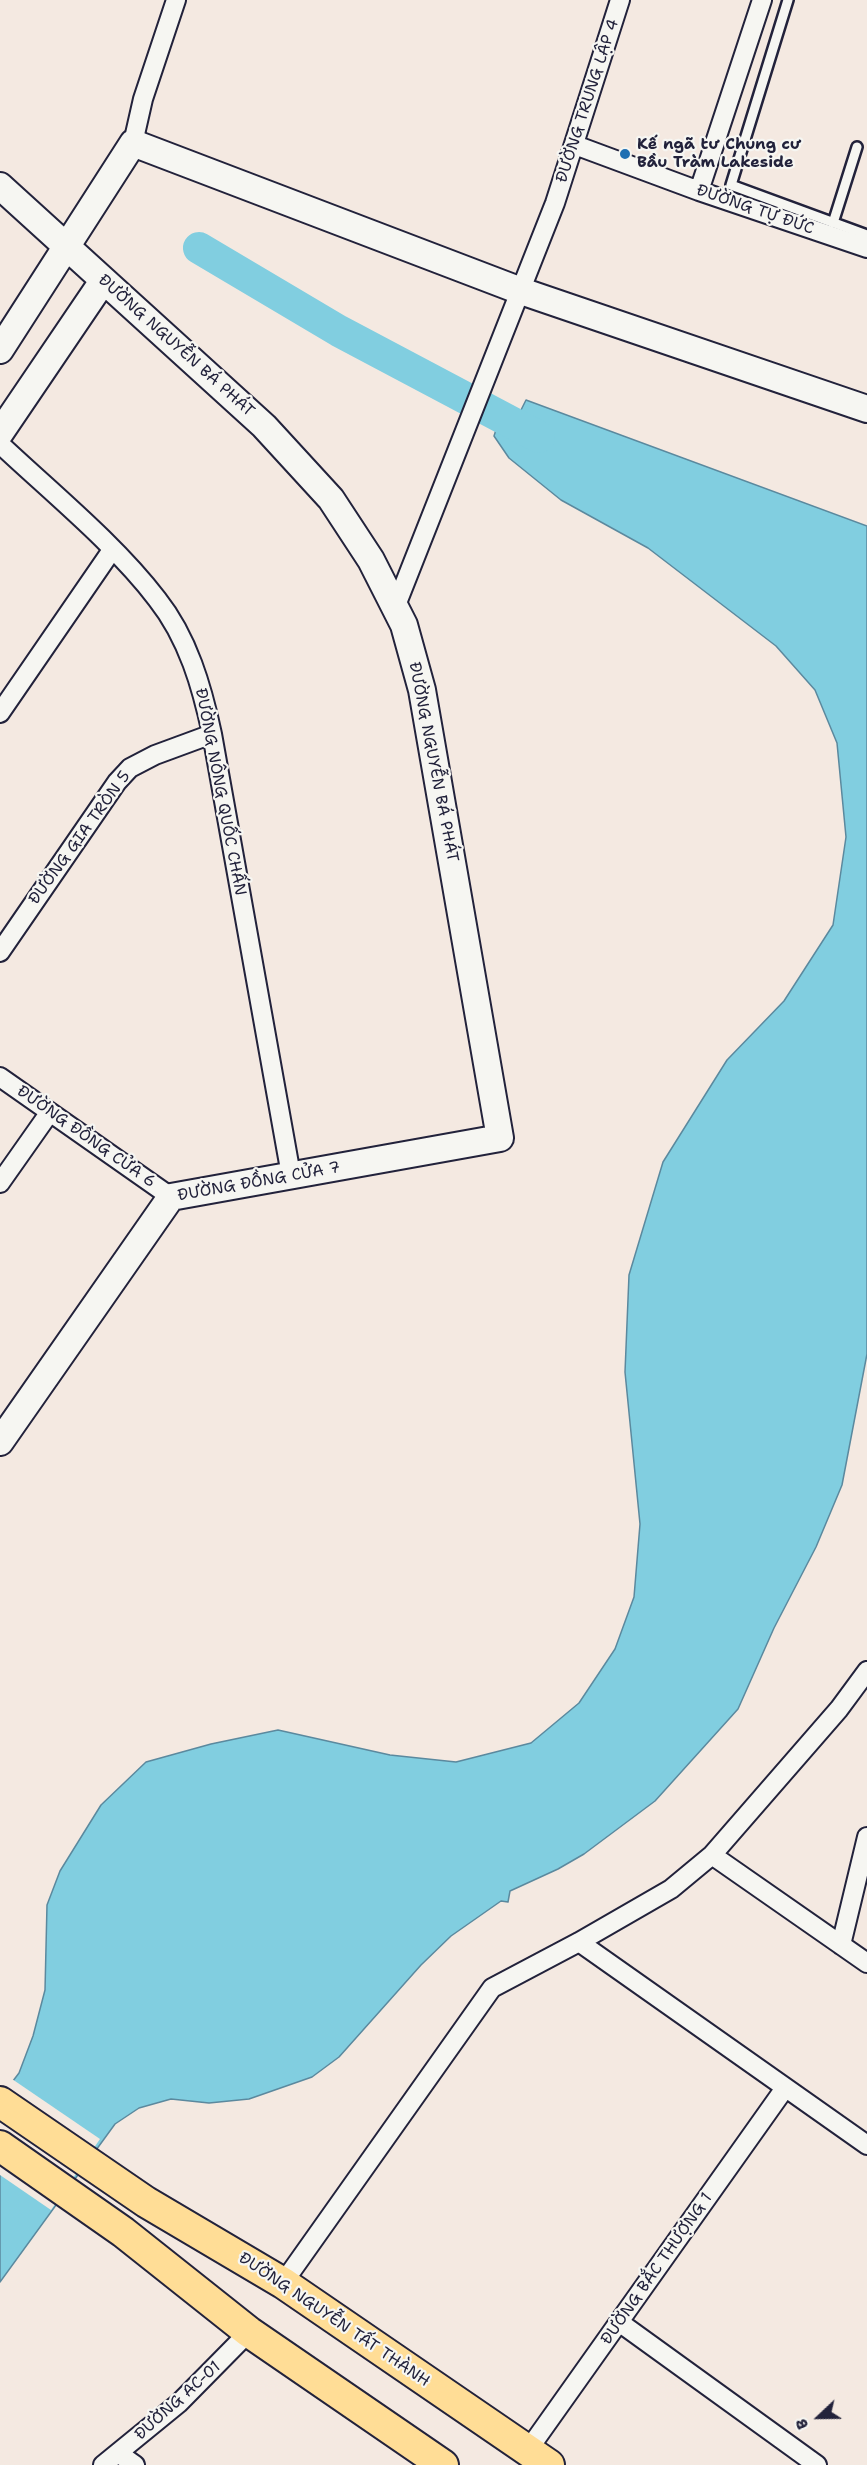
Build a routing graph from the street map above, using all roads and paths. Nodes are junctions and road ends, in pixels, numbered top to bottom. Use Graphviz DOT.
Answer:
graph roads {
  1 [pos="176,0"];
  2 [pos="620,0"];
  3 [pos="762,0"];
  4 [pos="788,0"];
  5 [pos="133,143"];
  6 [pos="575,145"];
  7 [pos="857,147"];
  8 [pos="0,186"];
  9 [pos="699,191"];
  10 [pos="833,223"];
  11 [pos="867,235"];
  12 [pos="65,247"];
  13 [pos="867,248"];
  14 [pos="103,281"];
  15 [pos="521,291"];
  16 [pos="0,350"];
  17 [pos="867,409"];
  18 [pos="0,433"];
  19 [pos="0,444"];
  20 [pos="112,550"];
  21 [pos="395,608"];
  22 [pos="0,713"];
  23 [pos="212,734"];
  24 [pos="0,952"];
  25 [pos="0,1077"];
  26 [pos="50,1112"];
  27 [pos="500,1138"];
  28 [pos="291,1175"];
  29 [pos="0,1183"];
  30 [pos="171,1197"];
  31 [pos="4,1428"];
  32 [pos="867,1671"];
  33 [pos="867,1837"];
  34 [pos="712,1856"];
  35 [pos="579,1942"];
  36 [pos="841,1945"];
  37 [pos="867,1963"];
  38 [pos="785,2088"];
  39 [pos="0,2102"];
  40 [pos="867,2145"];
  41 [pos="0,2146"];
  42 [pos="284,2283"];
  43 [pos="619,2322"];
  44 [pos="249,2332"];
  45 [pos="118,2453"];
  46 [pos="538,2458"];
  47 [pos="103,2465"];
  48 [pos="135,2465"];
  49 [pos="442,2465"];
  50 [pos="816,2465"];
  1 -- 5 [label="street"];
  2 -- 6 [label="street, ĐƯỜNG TRUNG LẬP 4"];
  3 -- 9 [label="street"];
  4 -- 10 [label="lane"];
  5 -- 12 [label="street"];
  5 -- 15 [label="street"];
  6 -- 9 [label="street, ĐƯỜNG TỰ ĐỨC"];
  6 -- 15 [label="street, ĐƯỜNG TRUNG LẬP 4"];
  7 -- 10 [label="lane"];
  8 -- 12 [label="street, ĐƯỜNG NGUYỄN BÁ PHÁT"];
  9 -- 13 [label="street, ĐƯỜNG TỰ ĐỨC"];
  10 -- 11 [label="lane"];
  12 -- 14 [label="street, ĐƯỜNG NGUYỄN BÁ PHÁT"];
  12 -- 16 [label="street"];
  14 -- 18 [label="street"];
  14 -- 21 [label="street, ĐƯỜNG NGUYỄN BÁ PHÁT"];
  15 -- 17 [label="street"];
  15 -- 21 [label="street, ĐƯỜNG TRUNG LẬP 4"];
  19 -- 20 [label="street, ĐƯỜNG NÔNG QUỐC CHẤN"];
  20 -- 22 [label="street"];
  20 -- 23 [label="street, ĐƯỜNG NÔNG QUỐC CHẤN"];
  21 -- 27 [label="street, ĐƯỜNG NGUYỄN BÁ PHÁT"];
  23 -- 24 [label="street, ĐƯỜNG GIA TRÒN 5"];
  23 -- 28 [label="street, ĐƯỜNG NÔNG QUỐC CHẤN"];
  25 -- 26 [label="street, ĐƯỜNG ĐỒNG CỬA 6"];
  26 -- 29 [label="street"];
  26 -- 30 [label="street, ĐƯỜNG ĐỒNG CỬA 6"];
  27 -- 28 [label="street, ĐƯỜNG ĐỒNG CỬA 7"];
  28 -- 30 [label="street, ĐƯỜNG ĐỒNG CỬA 7"];
  30 -- 31 [label="street, ĐƯỜNG ĐỒNG CỬA 7"];
  32 -- 34 [label="street"];
  33 -- 36 [label="street"];
  34 -- 35 [label="street"];
  34 -- 36 [label="street"];
  35 -- 38 [label="street"];
  35 -- 42 [label="street"];
  36 -- 37 [label="street"];
  38 -- 40 [label="street"];
  38 -- 43 [label="street, ĐƯỜNG BẮC THƯỢNG 1"];
  39 -- 42 [label="main road, ĐƯỜNG NGUYỄN TẤT THÀNH"];
  41 -- 44 [label="main road"];
  42 -- 46 [label="main road, ĐƯỜNG NGUYỄN TẤT THÀNH"];
  43 -- 46 [label="street, ĐƯỜNG BẮC THƯỢNG 1"];
  43 -- 50 [label="street"];
  44 -- 45 [label="street, ĐƯỜNG AC-01"];
  44 -- 49 [label="main road"];
  45 -- 47 [label="street, ĐƯỜNG AC-01"];
  45 -- 48 [label="street"];
}
